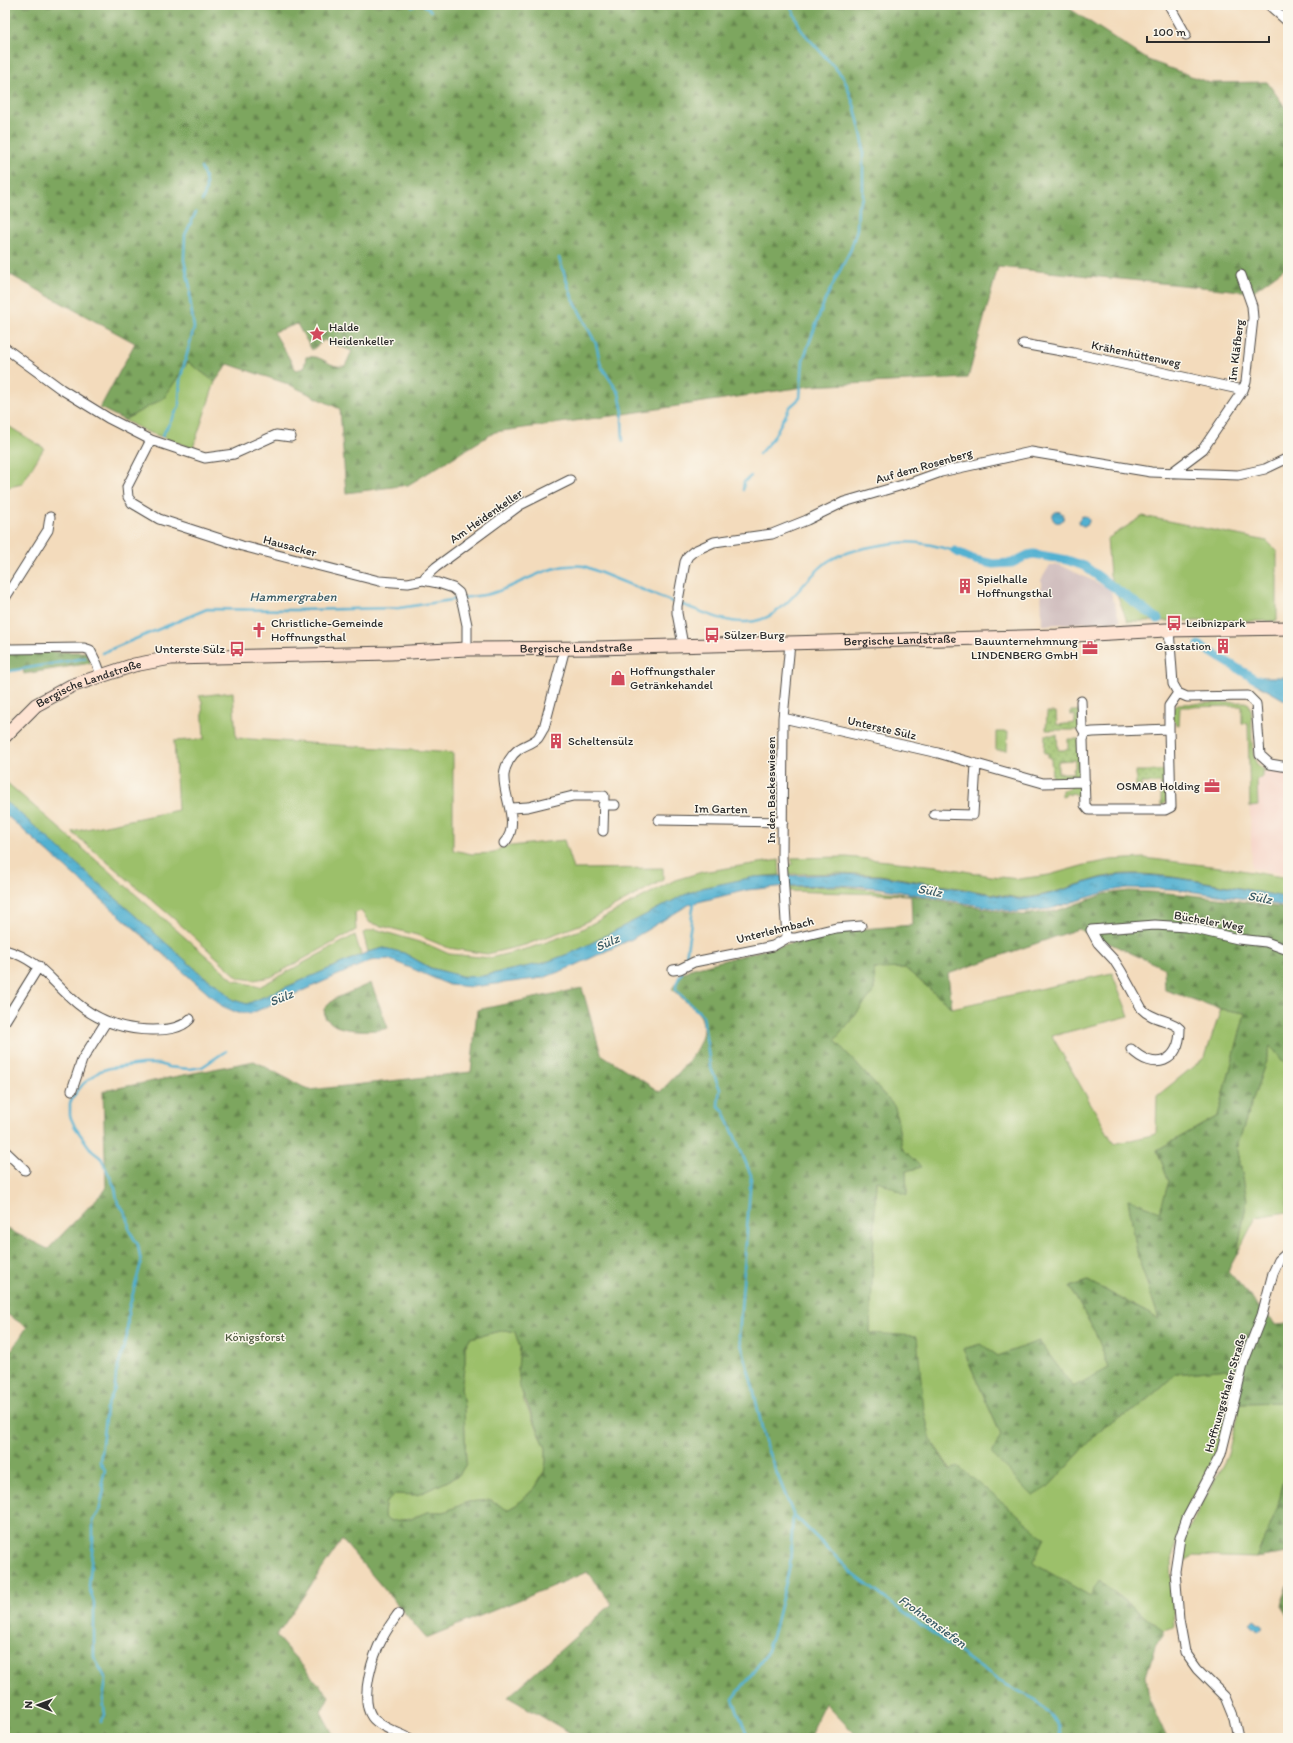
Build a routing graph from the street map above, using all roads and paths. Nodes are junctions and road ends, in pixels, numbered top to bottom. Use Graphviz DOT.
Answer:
graph roads {
  1 [pos="1169,5"];
  2 [pos="1269,5"];
  3 [pos="1288,22"];
  4 [pos="1186,35"];
  5 [pos="1241,275"];
  6 [pos="1022,344"];
  7 [pos="5,348"];
  8 [pos="1243,390"];
  9 [pos="291,437"];
  10 [pos="151,440"];
  11 [pos="1288,458"];
  12 [pos="1171,473"];
  13 [pos="570,480"];
  14 [pos="50,517"];
  15 [pos="423,580"];
  16 [pos="5,598"];
  17 [pos="1288,628"];
  18 [pos="1169,630"];
  19 [pos="790,642"];
  20 [pos="5,644"];
  21 [pos="683,645"];
  22 [pos="565,648"];
  23 [pos="467,649"];
  24 [pos="101,675"];
  25 [pos="1178,692"];
  26 [pos="1081,701"];
  27 [pos="783,718"];
  28 [pos="1169,729"];
  29 [pos="1085,733"];
  30 [pos="5,736"];
  31 [pos="976,764"];
  32 [pos="1288,767"];
  33 [pos="1085,782"];
  34 [pos="603,805"];
  35 [pos="615,805"];
  36 [pos="511,808"];
  37 [pos="934,814"];
  38 [pos="659,820"];
  39 [pos="783,822"];
  40 [pos="602,832"];
  41 [pos="504,843"];
  42 [pos="861,926"];
  43 [pos="787,938"];
  44 [pos="5,950"];
  45 [pos="1288,950"];
  46 [pos="39,966"];
  47 [pos="673,970"];
  48 [pos="190,1019"];
  49 [pos="5,1021"];
  50 [pos="106,1022"];
  51 [pos="1131,1049"];
  52 [pos="72,1090"];
  53 [pos="5,1151"];
  54 [pos="25,1170"];
  55 [pos="1288,1252"];
  56 [pos="398,1614"];
  57 [pos="409,1738"];
  58 [pos="1238,1738"];
  1 -- 4 [label="street"];
  2 -- 3 [label="street"];
  5 -- 8 [label="street, Im Kläfberg"];
  6 -- 8 [label="street, Krähenhüttenweg"];
  7 -- 10 [label="street"];
  8 -- 12 [label="street, Im Kläfberg"];
  9 -- 10 [label="street"];
  10 -- 15 [label="street, Hausacker"];
  11 -- 12 [label="street, Auf dem Rosenberg"];
  12 -- 21 [label="street, Auf dem Rosenberg"];
  13 -- 15 [label="street, Am Heidenkeller"];
  14 -- 16 [label="street"];
  15 -- 23 [label="street, Hausacker"];
  17 -- 18 [label="main road, Bergische Landstraße"];
  18 -- 19 [label="main road, Bergische Landstraße"];
  18 -- 25 [label="street"];
  19 -- 21 [label="main road, Bergische Landstraße"];
  19 -- 27 [label="street, In den Backeswiesen"];
  20 -- 24 [label="street"];
  21 -- 22 [label="main road, Bergische Landstraße"];
  22 -- 23 [label="main road, Bergische Landstraße"];
  22 -- 36 [label="street"];
  23 -- 24 [label="main road, Bergische Landstraße"];
  24 -- 30 [label="main road, Bergische Landstraße"];
  25 -- 28 [label="street"];
  25 -- 32 [label="street"];
  26 -- 29 [label="street"];
  27 -- 31 [label="street, Unterste Sülz"];
  27 -- 39 [label="street, In den Backeswiesen"];
  28 -- 29 [label="street"];
  28 -- 33 [label="street"];
  29 -- 33 [label="street"];
  31 -- 33 [label="street, Unterste Sülz"];
  31 -- 37 [label="street"];
  34 -- 35 [label="street"];
  34 -- 36 [label="street"];
  34 -- 40 [label="street"];
  36 -- 41 [label="street"];
  38 -- 39 [label="street, Im Garten"];
  39 -- 43 [label="street, In den Backeswiesen"];
  42 -- 43 [label="street, Unterlehmbach"];
  43 -- 47 [label="street, Unterlehmbach"];
  44 -- 46 [label="street"];
  45 -- 51 [label="street, Bücheler Weg"];
  46 -- 49 [label="street"];
  46 -- 50 [label="street"];
  48 -- 50 [label="street"];
  50 -- 52 [label="street"];
  53 -- 54 [label="street"];
  55 -- 58 [label="street, Hoffnungsthaler Straße"];
  56 -- 57 [label="street"];
}
